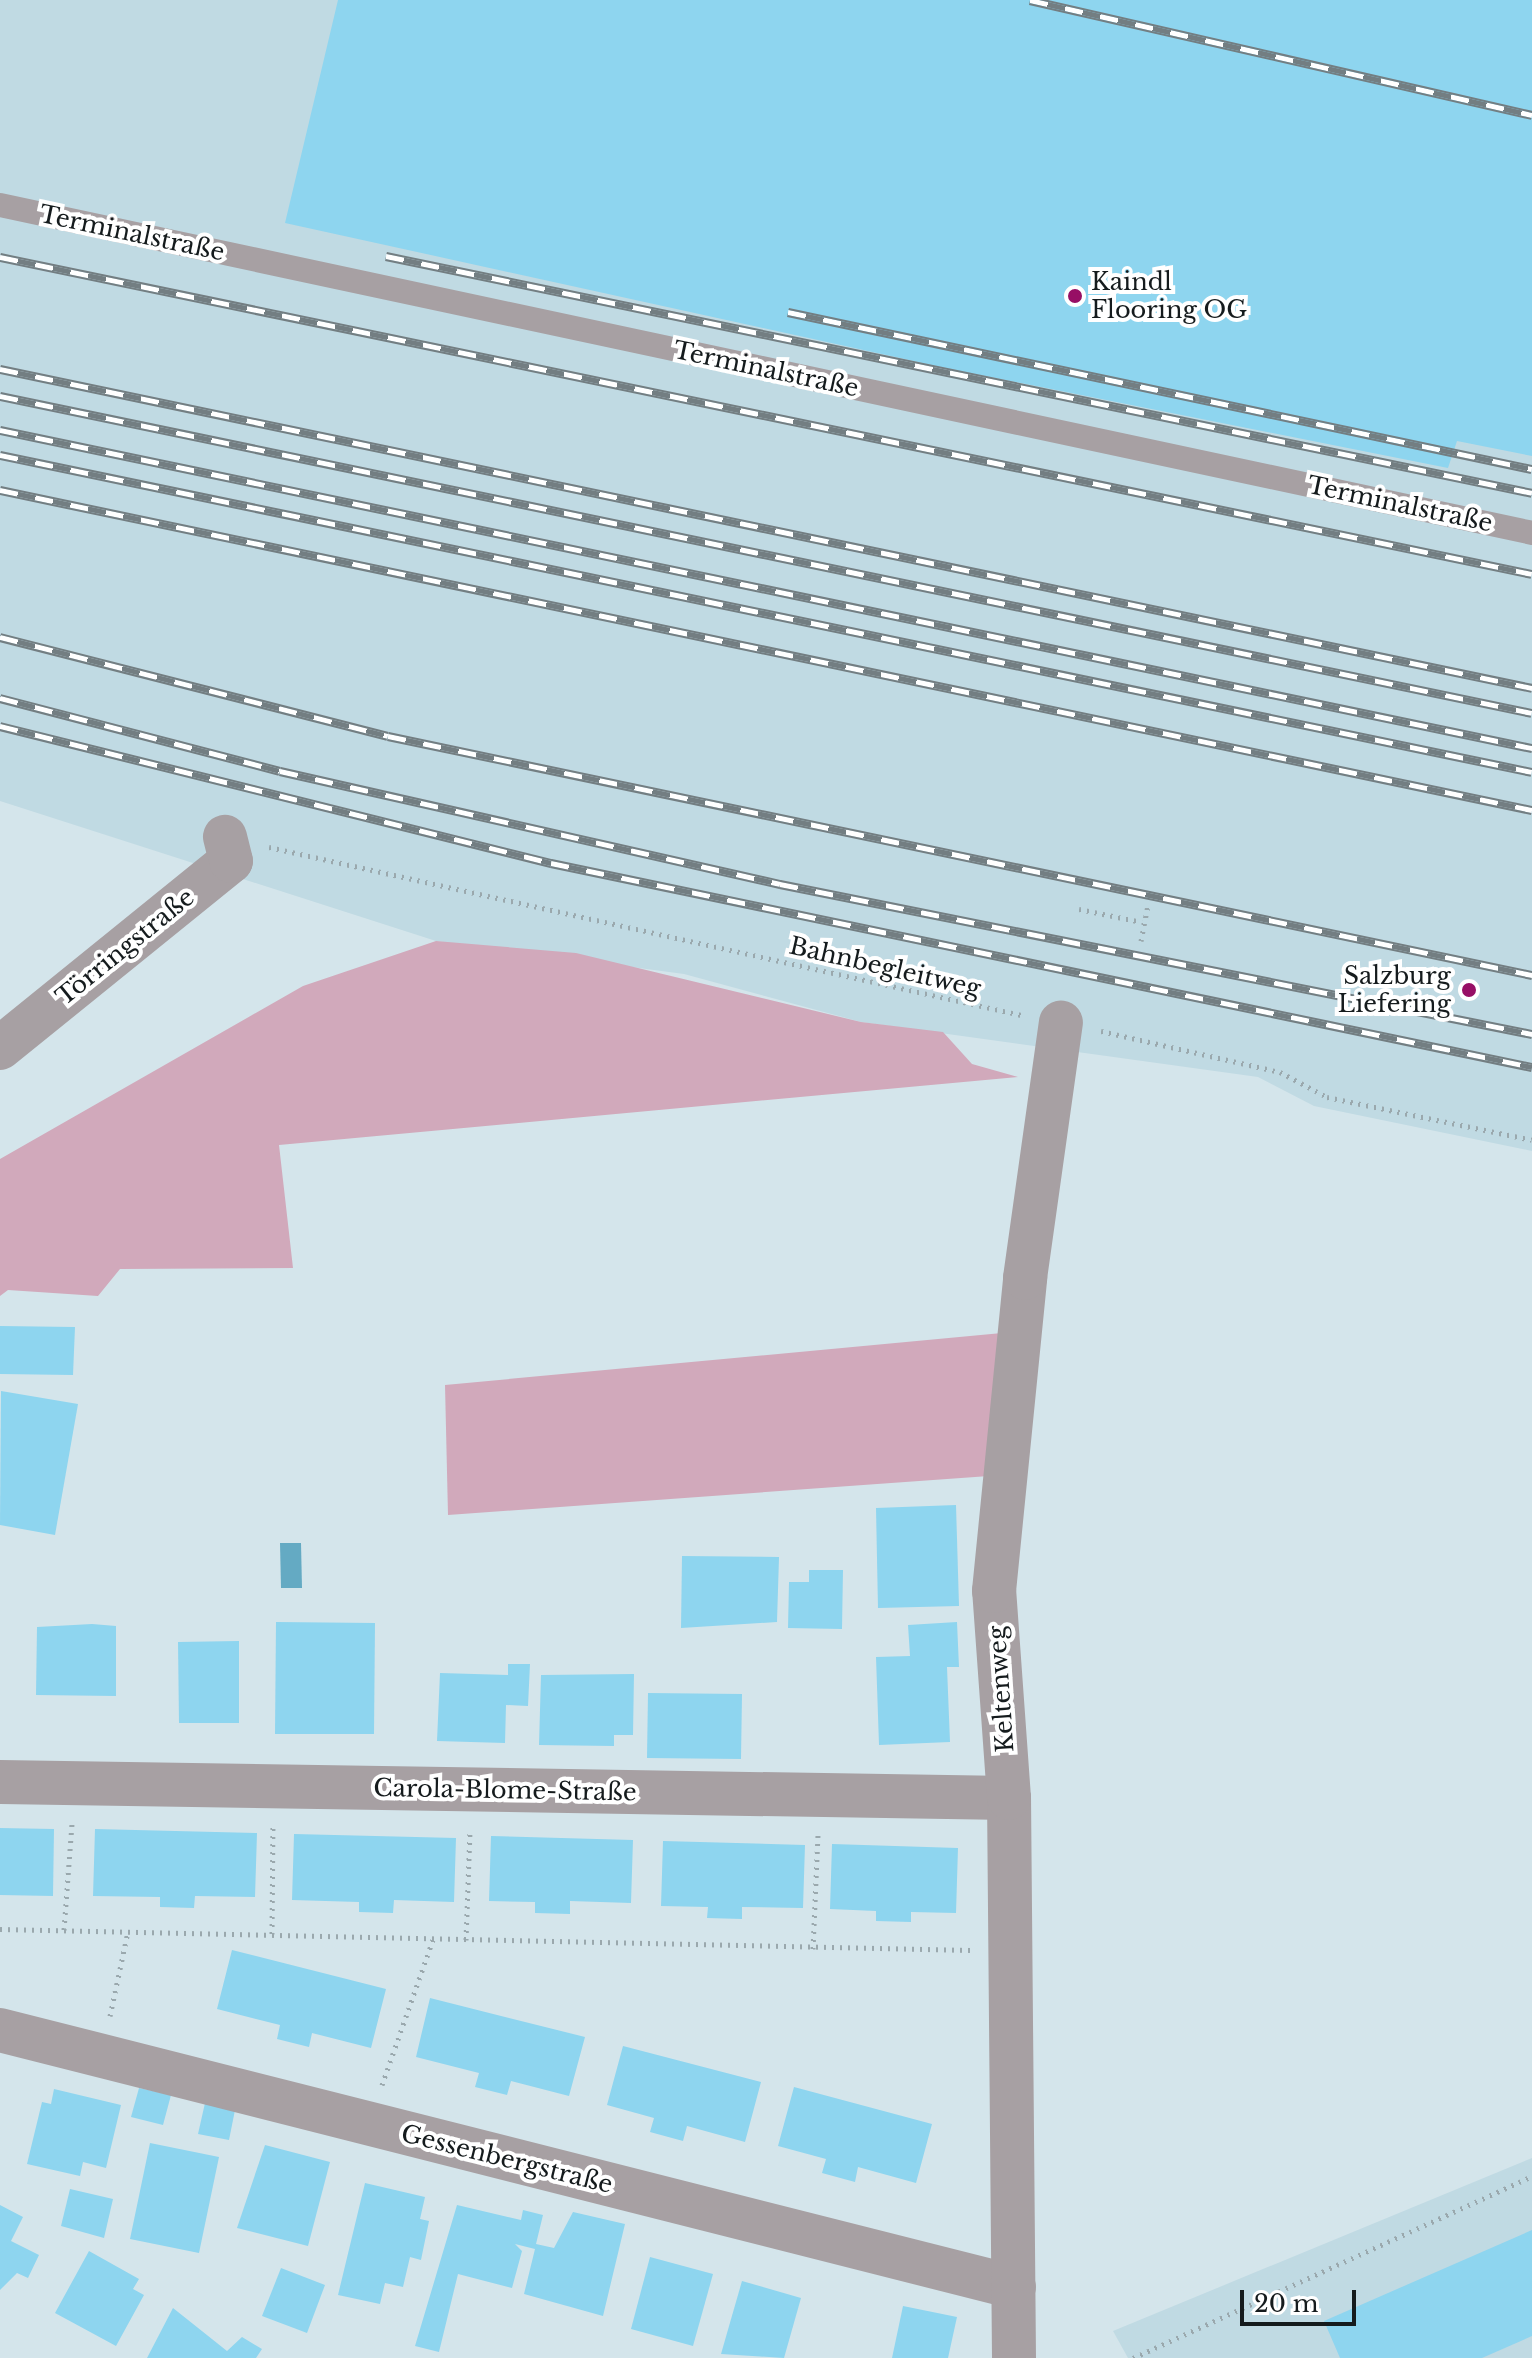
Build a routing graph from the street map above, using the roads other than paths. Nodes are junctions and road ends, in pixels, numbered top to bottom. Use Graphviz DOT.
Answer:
graph roads {
  1 [pos="0,205"];
  2 [pos="1532,533"];
  3 [pos="225,837"];
  4 [pos="1061,1023"];
  5 [pos="0,1048"];
  6 [pos="0,1782"];
  7 [pos="1009,1798"];
  8 [pos="0,2030"];
  9 [pos="1014,2287"];
  10 [pos="1014,2358"];
  1 -- 2 [label="lane, Terminalstraße"];
  3 -- 5 [label="street, Törringstraße"];
  4 -- 7 [label="street, Keltenweg"];
  6 -- 7 [label="street, Carola-Blome-Straße"];
  7 -- 9 [label="street, Keltenweg"];
  8 -- 9 [label="street, Gessenbergstraße"];
  9 -- 10 [label="street, Keltenweg"];
}
